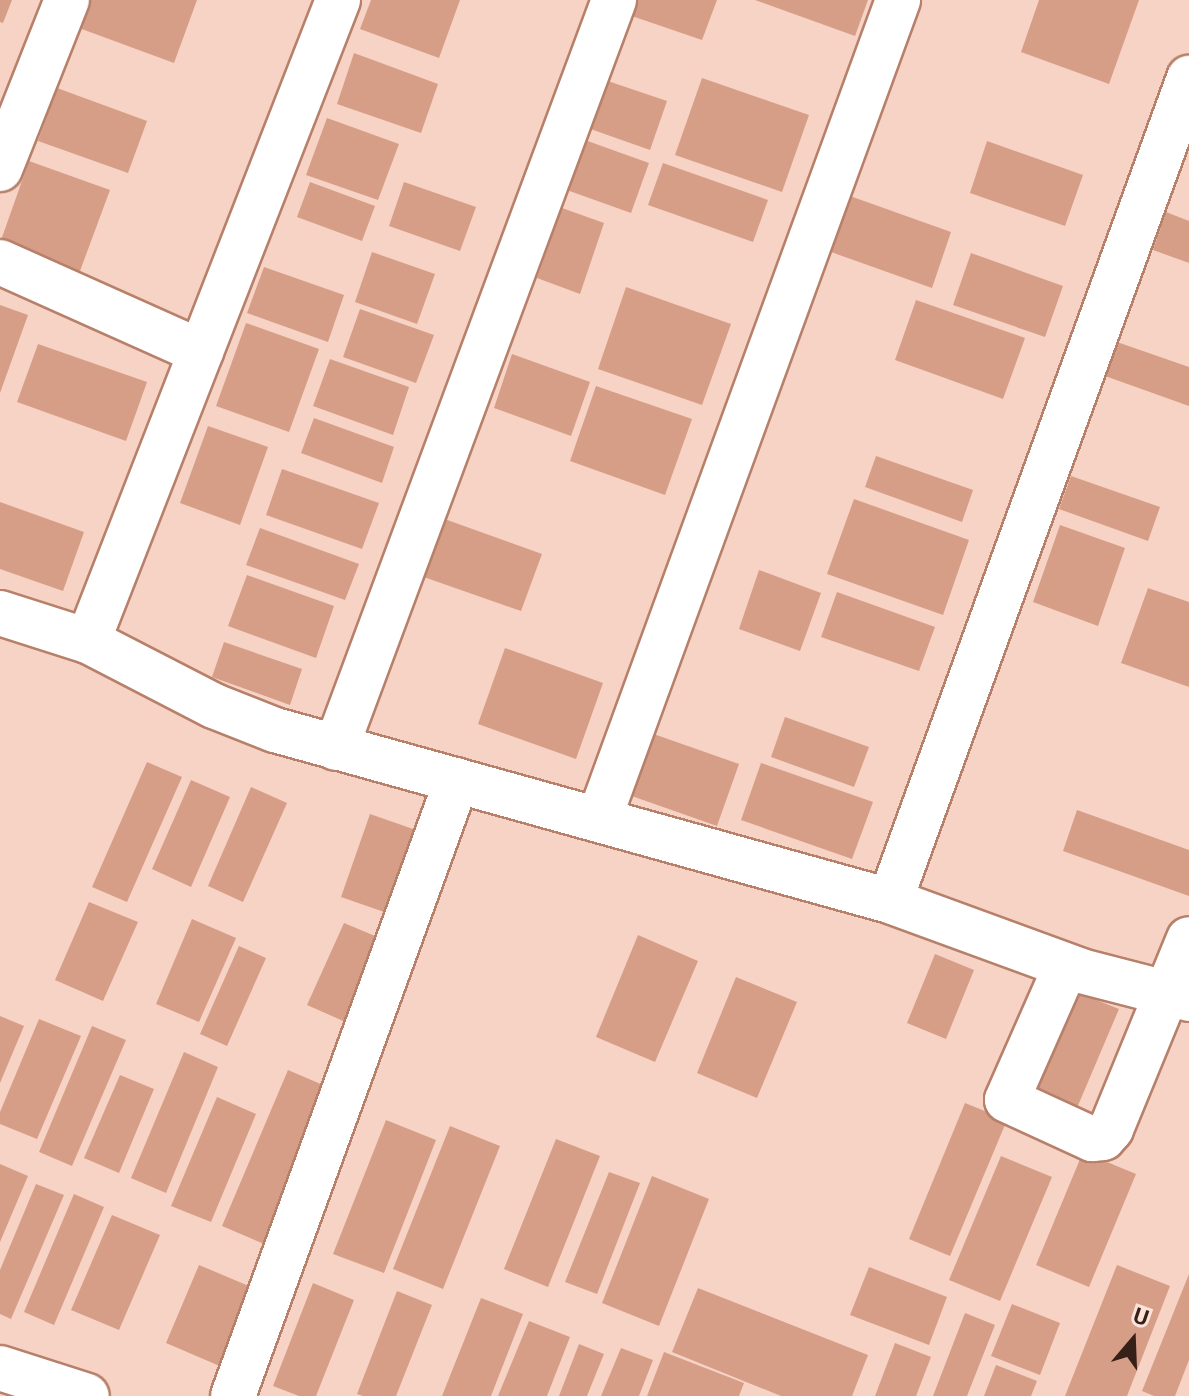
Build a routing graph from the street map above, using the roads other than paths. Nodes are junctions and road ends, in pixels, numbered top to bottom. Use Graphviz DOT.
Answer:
graph roads {
  1 [pos="67,0"];
  2 [pos="338,0"];
  3 [pos="614,0"];
  4 [pos="898,0"];
  5 [pos="1189,78"];
  6 [pos="0,169"];
  7 [pos="0,262"];
  8 [pos="201,352"];
  9 [pos="0,613"];
  10 [pos="88,641"];
  11 [pos="336,748"];
  12 [pos="457,780"];
  13 [pos="599,819"];
  14 [pos="890,901"];
  15 [pos="1189,939"];
  16 [pos="1066,966"];
  17 [pos="1179,997"];
  18 [pos="0,1368"];
  19 [pos="87,1396"];
  20 [pos="233,1396"];
  1 -- 6 [label="street"];
  2 -- 8 [label="street"];
  3 -- 11 [label="street"];
  4 -- 13 [label="street"];
  5 -- 14 [label="street"];
  7 -- 8 [label="street"];
  8 -- 10 [label="street"];
  9 -- 10 [label="street"];
  10 -- 11 [label="street"];
  11 -- 12 [label="street"];
  12 -- 13 [label="street"];
  12 -- 20 [label="street"];
  13 -- 14 [label="street"];
  14 -- 16 [label="street"];
  15 -- 17 [label="street"];
  16 -- 17 [label="street"];
  16 -- 17 [label="street"];
  18 -- 19 [label="street"];
}
